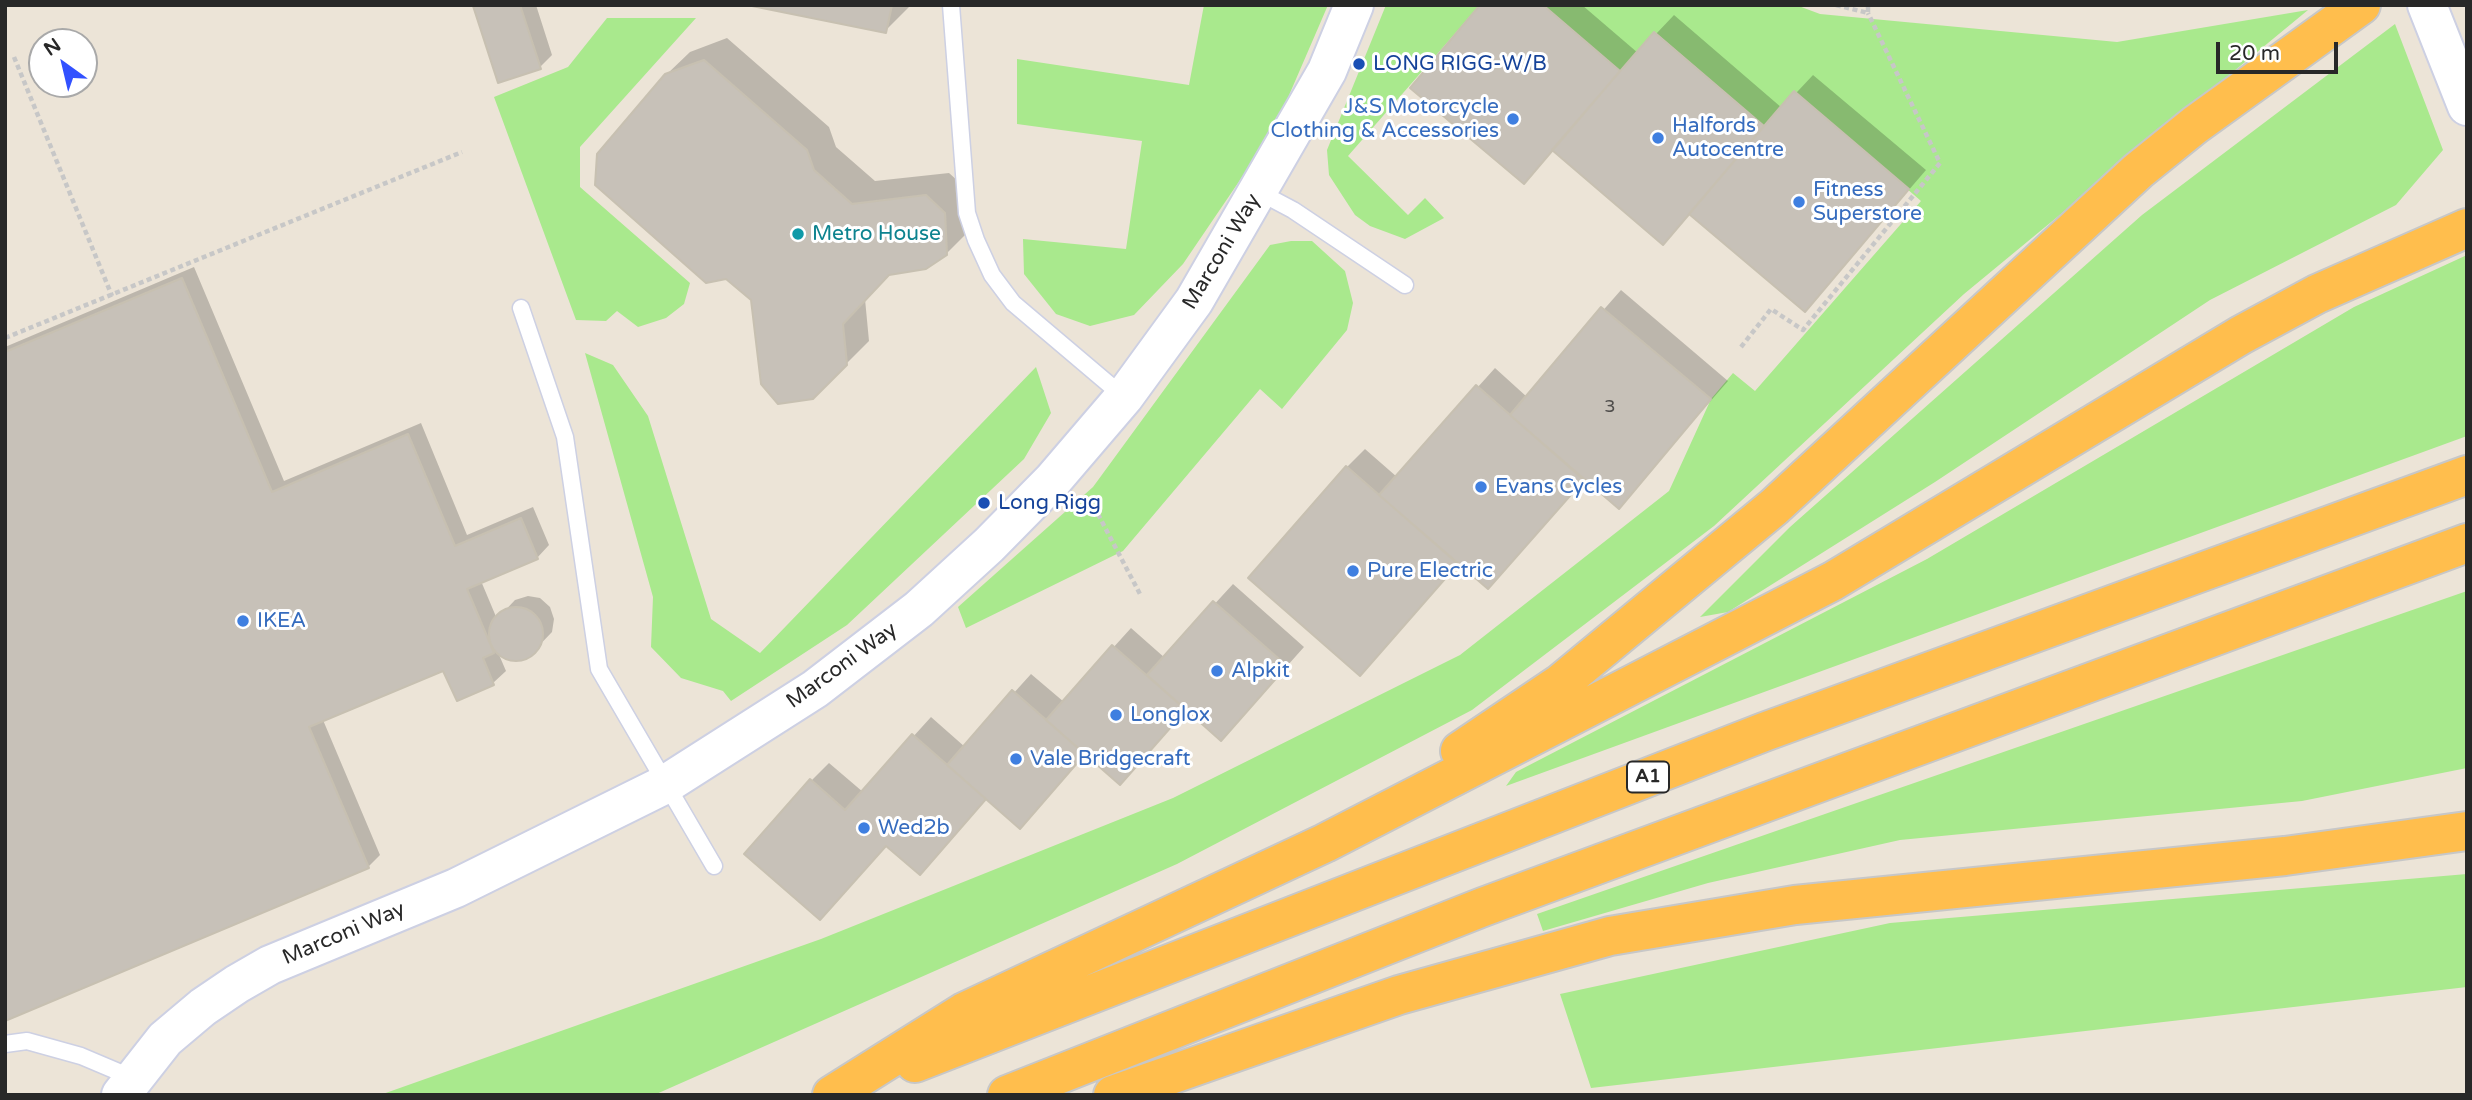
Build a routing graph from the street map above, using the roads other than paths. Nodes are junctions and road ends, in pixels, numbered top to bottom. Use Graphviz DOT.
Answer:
graph roads {
  1 [pos="951,5"];
  2 [pos="1354,5"];
  3 [pos="2361,5"];
  4 [pos="2427,5"];
  5 [pos="2467,106"];
  6 [pos="1259,192"];
  7 [pos="2467,228"];
  8 [pos="1405,285"];
  9 [pos="521,308"];
  10 [pos="1124,397"];
  11 [pos="2467,475"];
  12 [pos="2467,543"];
  13 [pos="666,784"];
  14 [pos="2467,831"];
  15 [pos="1325,842"];
  16 [pos="714,866"];
  17 [pos="5,1044"];
  18 [pos="127,1086"];
  19 [pos="833,1095"];
  20 [pos="1007,1095"];
  21 [pos="1113,1095"];
  1 -- 10 [label="lane"];
  2 -- 6 [label="street, Marconi Way"];
  3 -- 15 [label="highway"];
  4 -- 5 [label="street"];
  6 -- 8 [label="lane"];
  6 -- 10 [label="street, Marconi Way"];
  7 -- 15 [label="highway"];
  9 -- 13 [label="lane"];
  10 -- 13 [label="street, Marconi Way"];
  11 -- 19 [label="highway, A1"];
  12 -- 20 [label="highway"];
  13 -- 16 [label="lane"];
  13 -- 18 [label="street, Marconi Way"];
  14 -- 21 [label="highway"];
  15 -- 19 [label="highway"];
  17 -- 18 [label="lane"];
}
